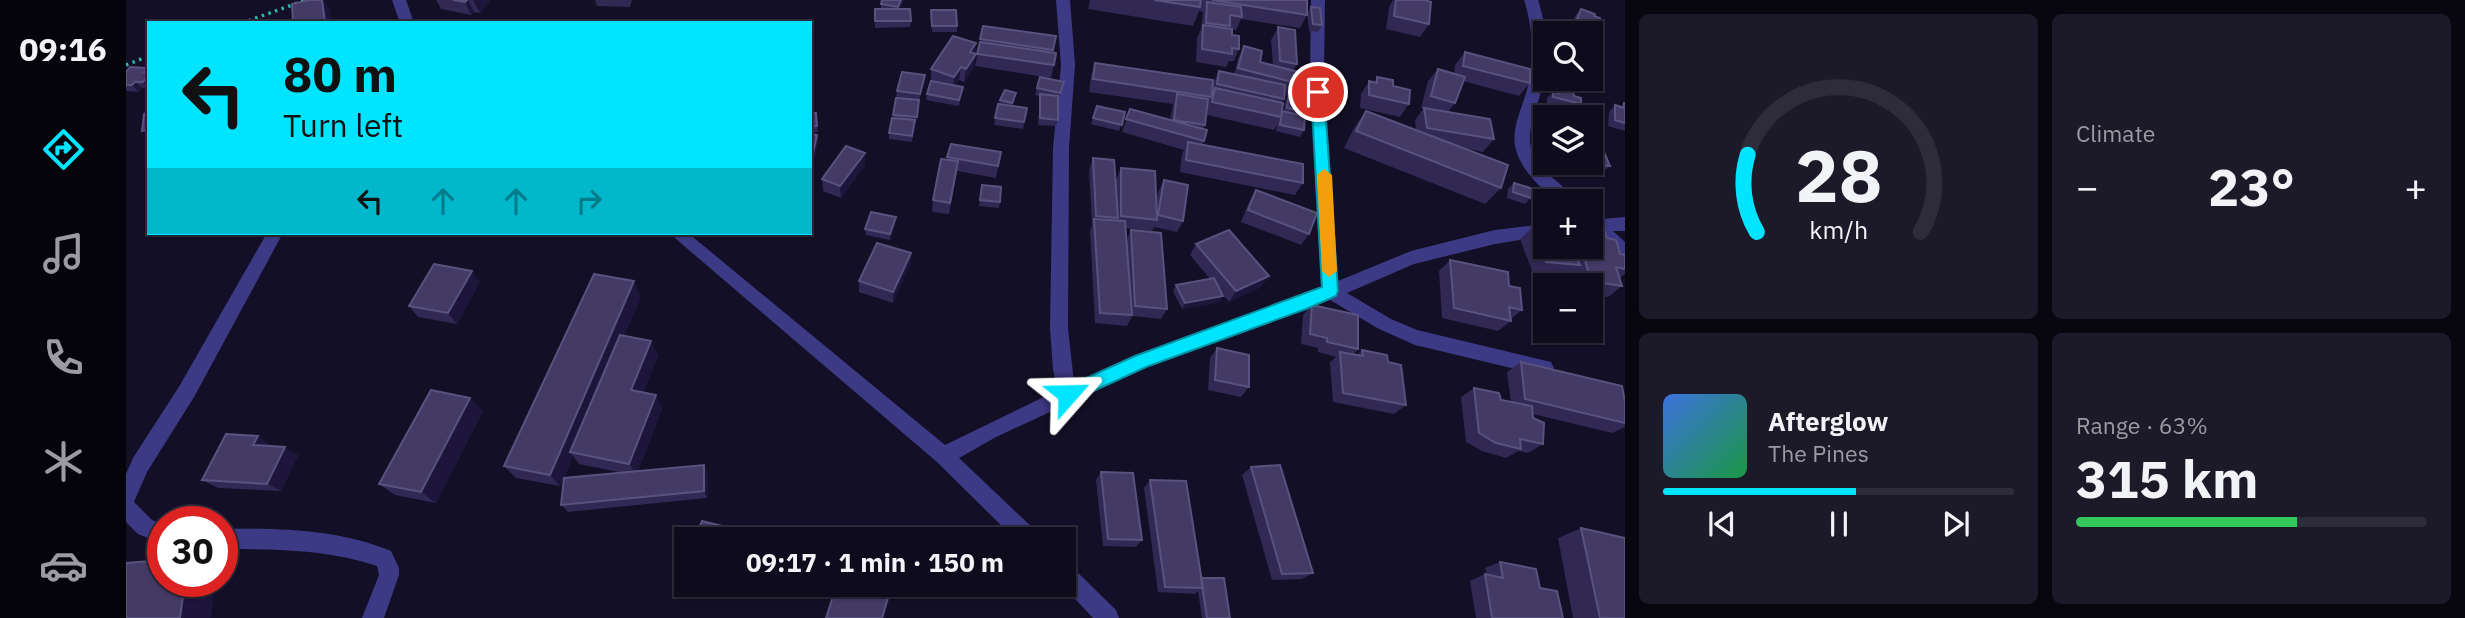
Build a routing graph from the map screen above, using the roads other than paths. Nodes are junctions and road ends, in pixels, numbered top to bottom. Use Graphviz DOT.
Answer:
graph roads {
  1 [pos="399,0"];
  2 [pos="1063,0"];
  3 [pos="1318,0"];
  4 [pos="1531,0"];
  5 [pos="406,21"];
  6 [pos="1554,189"];
  7 [pos="1603,224"];
  8 [pos="1625,224"];
  9 [pos="1533,231"];
  10 [pos="1603,232"];
  11 [pos="274,235"];
  12 [pos="679,235"];
  13 [pos="1625,253"];
  14 [pos="1331,291"];
  15 [pos="1557,371"];
  16 [pos="1068,394"];
  17 [pos="944,456"];
  18 [pos="126,496"];
  19 [pos="126,508"];
  20 [pos="1018,527"];
  21 [pos="147,528"];
  22 [pos="238,540"];
  23 [pos="1076,585"];
  24 [pos="373,618"];
  25 [pos="1108,618"];
  1 -- 5 [label="street"];
  2 -- 16 [label="street"];
  3 -- 14 [label="street"];
  4 -- 6 [label="street"];
  7 -- 8 [label="street"];
  9 -- 14 [label="street"];
  10 -- 13 [label="street"];
  11 -- 18 [label="street"];
  12 -- 17 [label="street"];
  14 -- 15 [label="street"];
  14 -- 16 [label="street"];
  16 -- 17 [label="street"];
  17 -- 20 [label="street"];
  19 -- 21 [label="street"];
  22 -- 24 [label="street"];
  23 -- 25 [label="street"];
}
